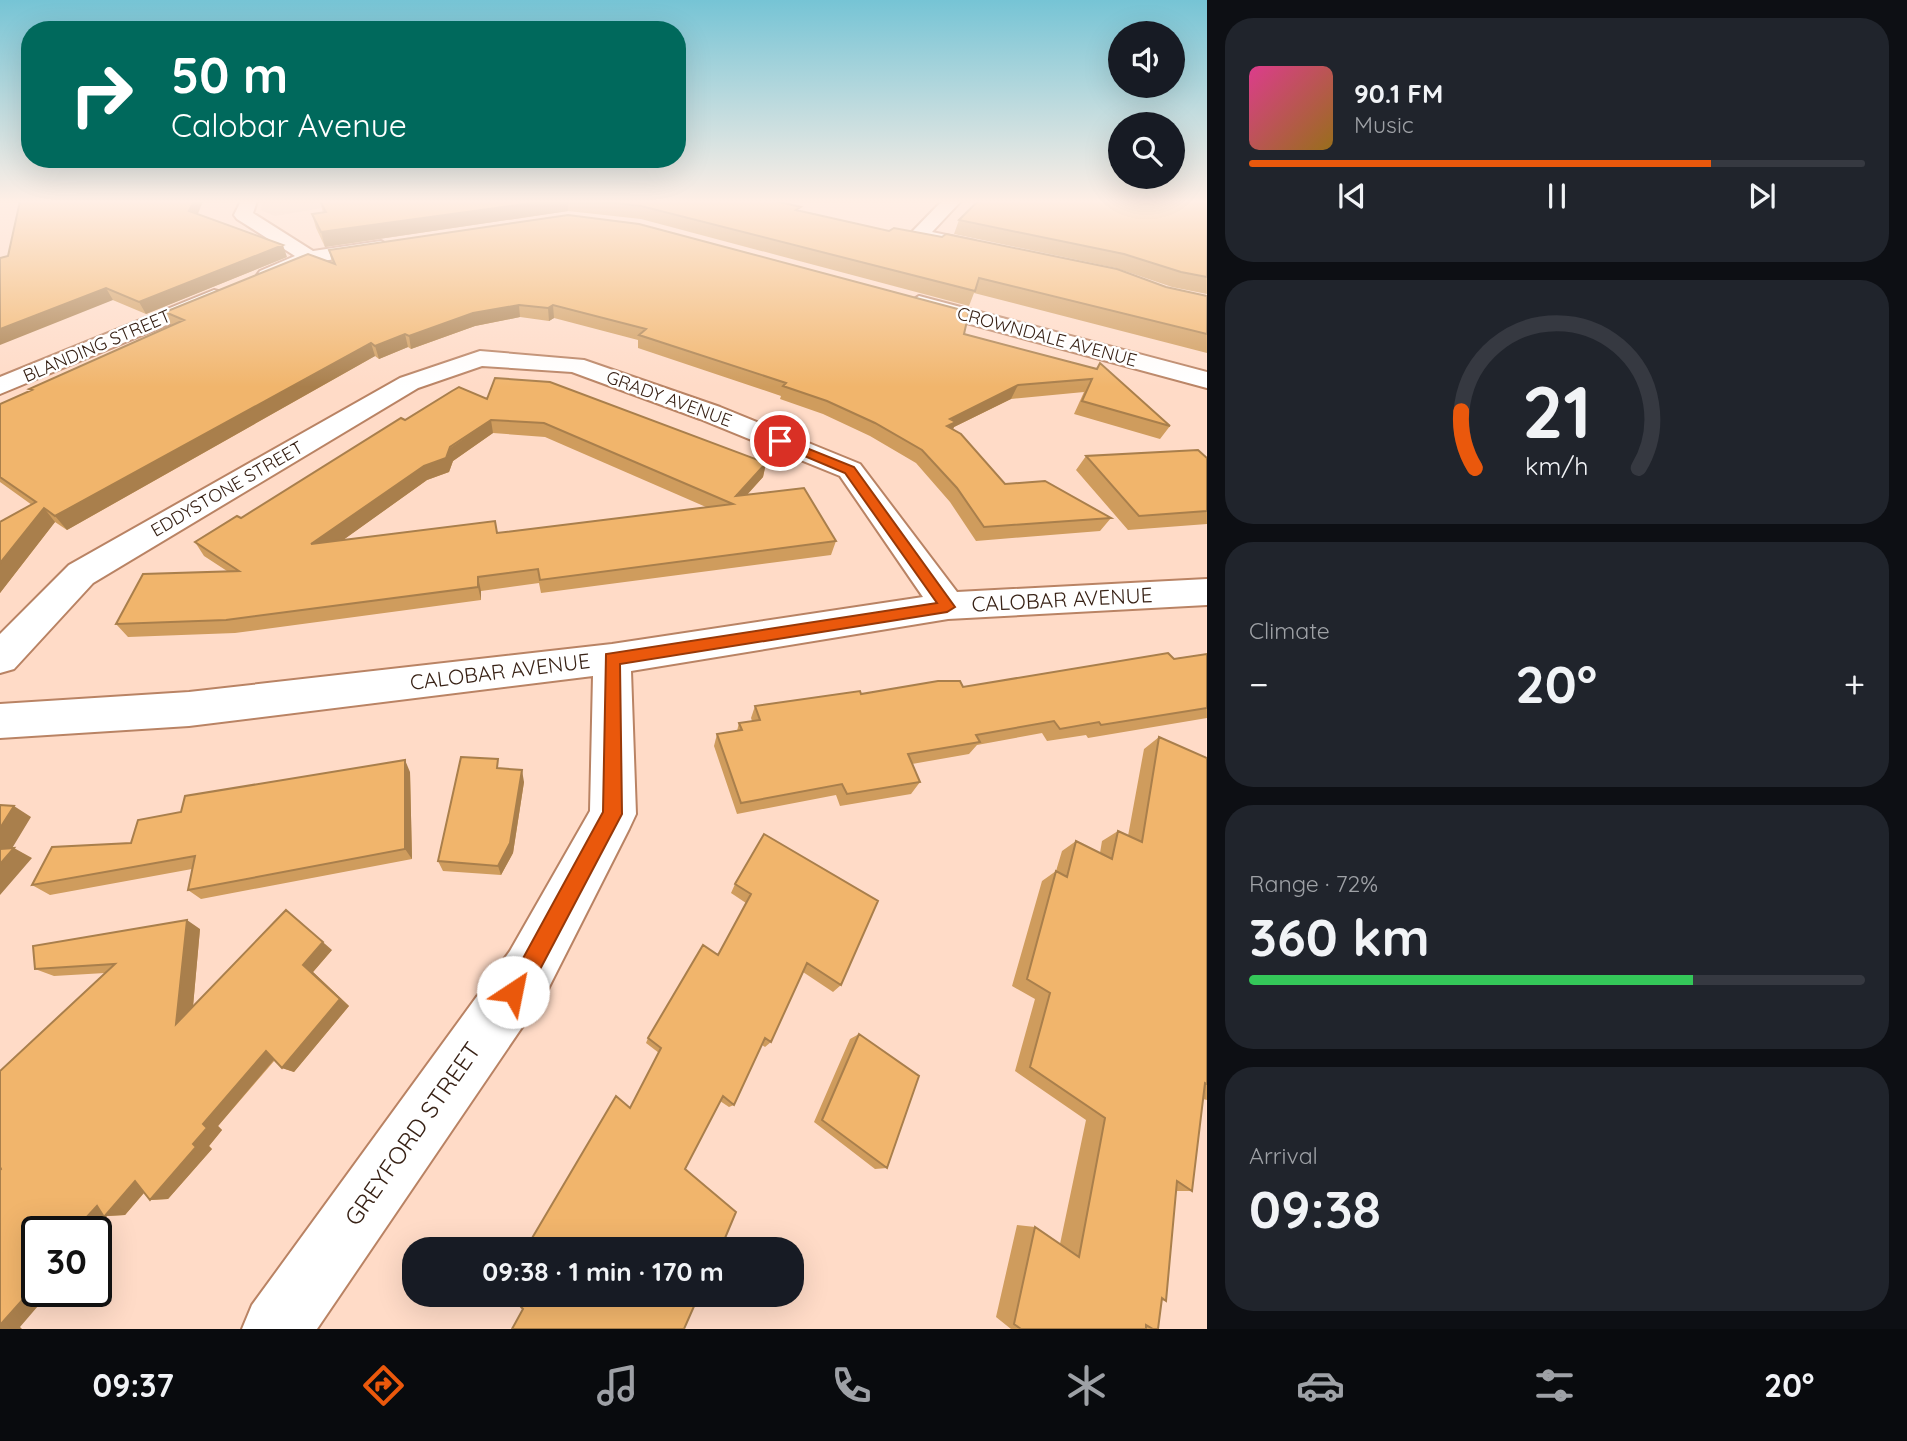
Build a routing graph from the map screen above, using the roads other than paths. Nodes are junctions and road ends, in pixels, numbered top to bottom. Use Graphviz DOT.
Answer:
graph roads {
  1 [pos="295,263"];
  2 [pos="897,297"];
  3 [pos="480,358"];
  4 [pos="1207,380"];
  5 [pos="0,386"];
  6 [pos="1207,592"];
  7 [pos="947,607"];
  8 [pos="0,657"];
  9 [pos="612,659"];
  10 [pos="0,721"];
  11 [pos="276,1329"];
  1 -- 5 [label="street, BLANDING STREET"];
  2 -- 4 [label="street, CROWNDALE AVENUE"];
  3 -- 7 [label="street, GRADY AVENUE"];
  3 -- 8 [label="street, EDDYSTONE STREET"];
  6 -- 7 [label="street, CALOBAR AVENUE"];
  7 -- 9 [label="street, CALOBAR AVENUE"];
  9 -- 10 [label="street, CALOBAR AVENUE"];
  9 -- 11 [label="street, GREYFORD STREET"];
}
